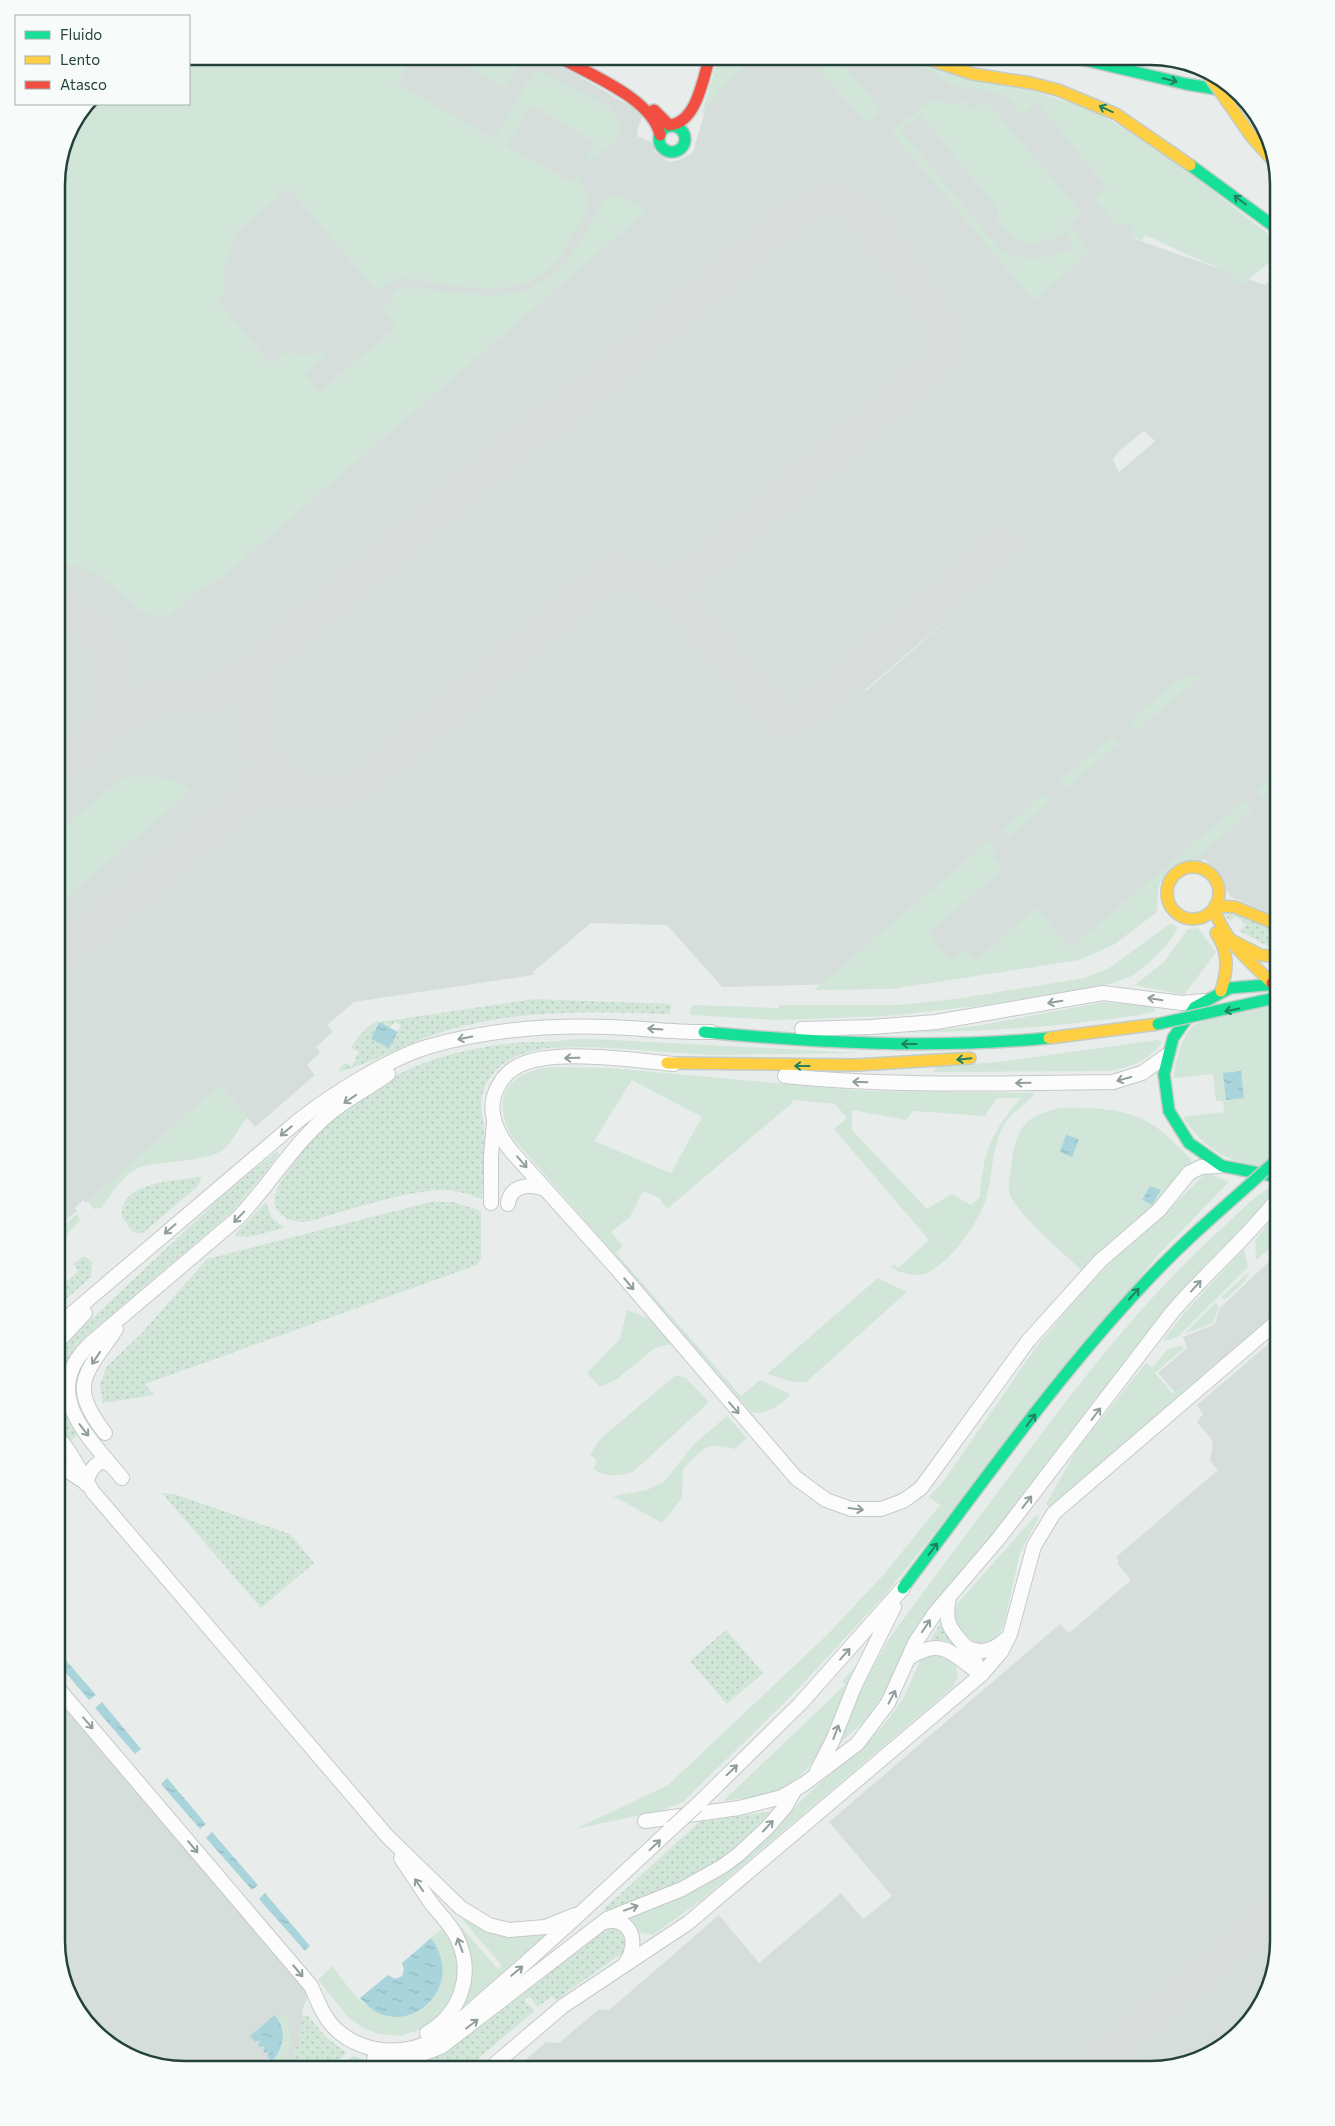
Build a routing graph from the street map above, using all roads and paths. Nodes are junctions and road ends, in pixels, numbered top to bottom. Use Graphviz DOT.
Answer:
graph roads {
  1 [pos="572,65"];
  2 [pos="707,65"];
  3 [pos="946,65"];
  4 [pos="1109,65"];
  5 [pos="1215,85"];
  6 [pos="1223,90"];
  7 [pos="634,101"];
  8 [pos="673,126"];
  9 [pos="660,135"];
  10 [pos="1265,152"];
  11 [pos="1270,223"];
  12 [pos="1218,886"];
  13 [pos="1215,907"];
  14 [pos="1235,907"];
  15 [pos="1195,918"];
  16 [pos="1270,921"];
  17 [pos="1233,942"];
  18 [pos="1270,957"];
  19 [pos="1270,977"];
  20 [pos="1270,982"];
  21 [pos="1221,991"];
  22 [pos="1270,1000"];
  23 [pos="1203,1001"];
  24 [pos="704,1032"];
  25 [pos="1098,1033"];
  26 [pos="1002,1054"];
  27 [pos="1166,1056"];
  28 [pos="400,1057"];
  29 [pos="985,1057"];
  30 [pos="667,1063"];
  31 [pos="494,1122"];
  32 [pos="1219,1166"];
  33 [pos="1270,1166"];
  34 [pos="1270,1174"];
  35 [pos="545,1189"];
  36 [pos="491,1203"];
  37 [pos="508,1204"];
  38 [pos="1270,1208"];
  39 [pos="134,1261"];
  40 [pos="123,1318"];
  41 [pos="65,1319"];
  42 [pos="1270,1328"];
  43 [pos="65,1334"];
  44 [pos="105,1433"];
  45 [pos="65,1446"];
  46 [pos="112,1466"];
  47 [pos="65,1469"];
  48 [pos="122,1478"];
  49 [pos="86,1484"];
  50 [pos="903,1588"];
  51 [pos="949,1596"];
  52 [pos="1010,1634"];
  53 [pos="962,1652"];
  54 [pos="909,1658"];
  55 [pos="981,1675"];
  56 [pos="962,1692"];
  57 [pos="65,1697"];
  58 [pos="814,1776"];
  59 [pos="794,1791"];
  60 [pos="645,1822"];
  61 [pos="387,1836"];
  62 [pos="581,1913"];
  63 [pos="599,1924"];
  64 [pos="630,1930"];
  65 [pos="665,1940"];
  66 [pos="625,1964"];
  67 [pos="329,2020"];
  68 [pos="341,2033"];
  69 [pos="498,2061"];
  1 -- 7 [label="main road"];
  2 -- 8 [label="main road"];
  11 -- 3 [label="main road, one-way"];
  4 -- 6 [label="main road, one-way"];
  5 -- 10 [label="main road, bridge"];
  7 -- 8 [label="main road"];
  7 -- 9 [label="main road"];
  8 -- 9 [label="main road"];
  8 -- 9 [label="main road"];
  12 -- 13 [label="main road"];
  12 -- 14 [label="main road"];
  12 -- 15 [label="main road"];
  13 -- 14 [label="main road"];
  13 -- 15 [label="main road"];
  13 -- 17 [label="main road"];
  14 -- 16 [label="main road"];
  15 -- 21 [label="main road"];
  17 -- 18 [label="main road"];
  17 -- 19 [label="main road"];
  20 -- 21 [label="main road"];
  21 -- 23 [label="main road"];
  22 -- 25 [label="main road, one-way, bridge"];
  23 -- 24 [label="street, one-way"];
  23 -- 27 [label="main road"];
  25 -- 24 [label="main road, one-way"];
  24 -- 28 [label="street, one-way"];
  25 -- 26 [label="main road"];
  27 -- 30 [label="street, one-way"];
  27 -- 32 [label="main road"];
  28 -- 39 [label="street, one-way"];
  28 -- 40 [label="street, one-way"];
  29 -- 30 [label="main road, one-way"];
  30 -- 31 [label="street, one-way"];
  31 -- 35 [label="street, one-way"];
  31 -- 36 [label="street"];
  32 -- 34 [label="main road"];
  35 -- 32 [label="street, one-way"];
  50 -- 33 [label="main road, one-way, bridge"];
  35 -- 37 [label="street"];
  51 -- 38 [label="street, one-way"];
  39 -- 41 [label="street"];
  39 -- 43 [label="street"];
  40 -- 44 [label="street, one-way"];
  40 -- 46 [label="street, one-way"];
  42 -- 52 [label="street"];
  45 -- 49 [label="street"];
  46 -- 48 [label="street"];
  46 -- 49 [label="street"];
  47 -- 49 [label="street"];
  49 -- 61 [label="street"];
  58 -- 50 [label="street, one-way"];
  62 -- 50 [label="street, one-way, bridge"];
  51 -- 53 [label="street"];
  54 -- 51 [label="street, one-way"];
  52 -- 53 [label="street"];
  52 -- 55 [label="street"];
  53 -- 54 [label="street"];
  53 -- 55 [label="street"];
  53 -- 56 [label="street"];
  58 -- 54 [label="street, one-way"];
  55 -- 56 [label="street"];
  56 -- 65 [label="street"];
  57 -- 67 [label="street, one-way"];
  58 -- 59 [label="street"];
  59 -- 60 [label="street"];
  63 -- 59 [label="street, one-way"];
  61 -- 62 [label="street"];
  68 -- 61 [label="street, one-way"];
  68 -- 62 [label="street, one-way"];
  63 -- 64 [label="street"];
  67 -- 63 [label="street, one-way"];
  64 -- 65 [label="street"];
  64 -- 66 [label="street"];
  65 -- 66 [label="street"];
  66 -- 69 [label="street"];
  67 -- 68 [label="street"];
}
